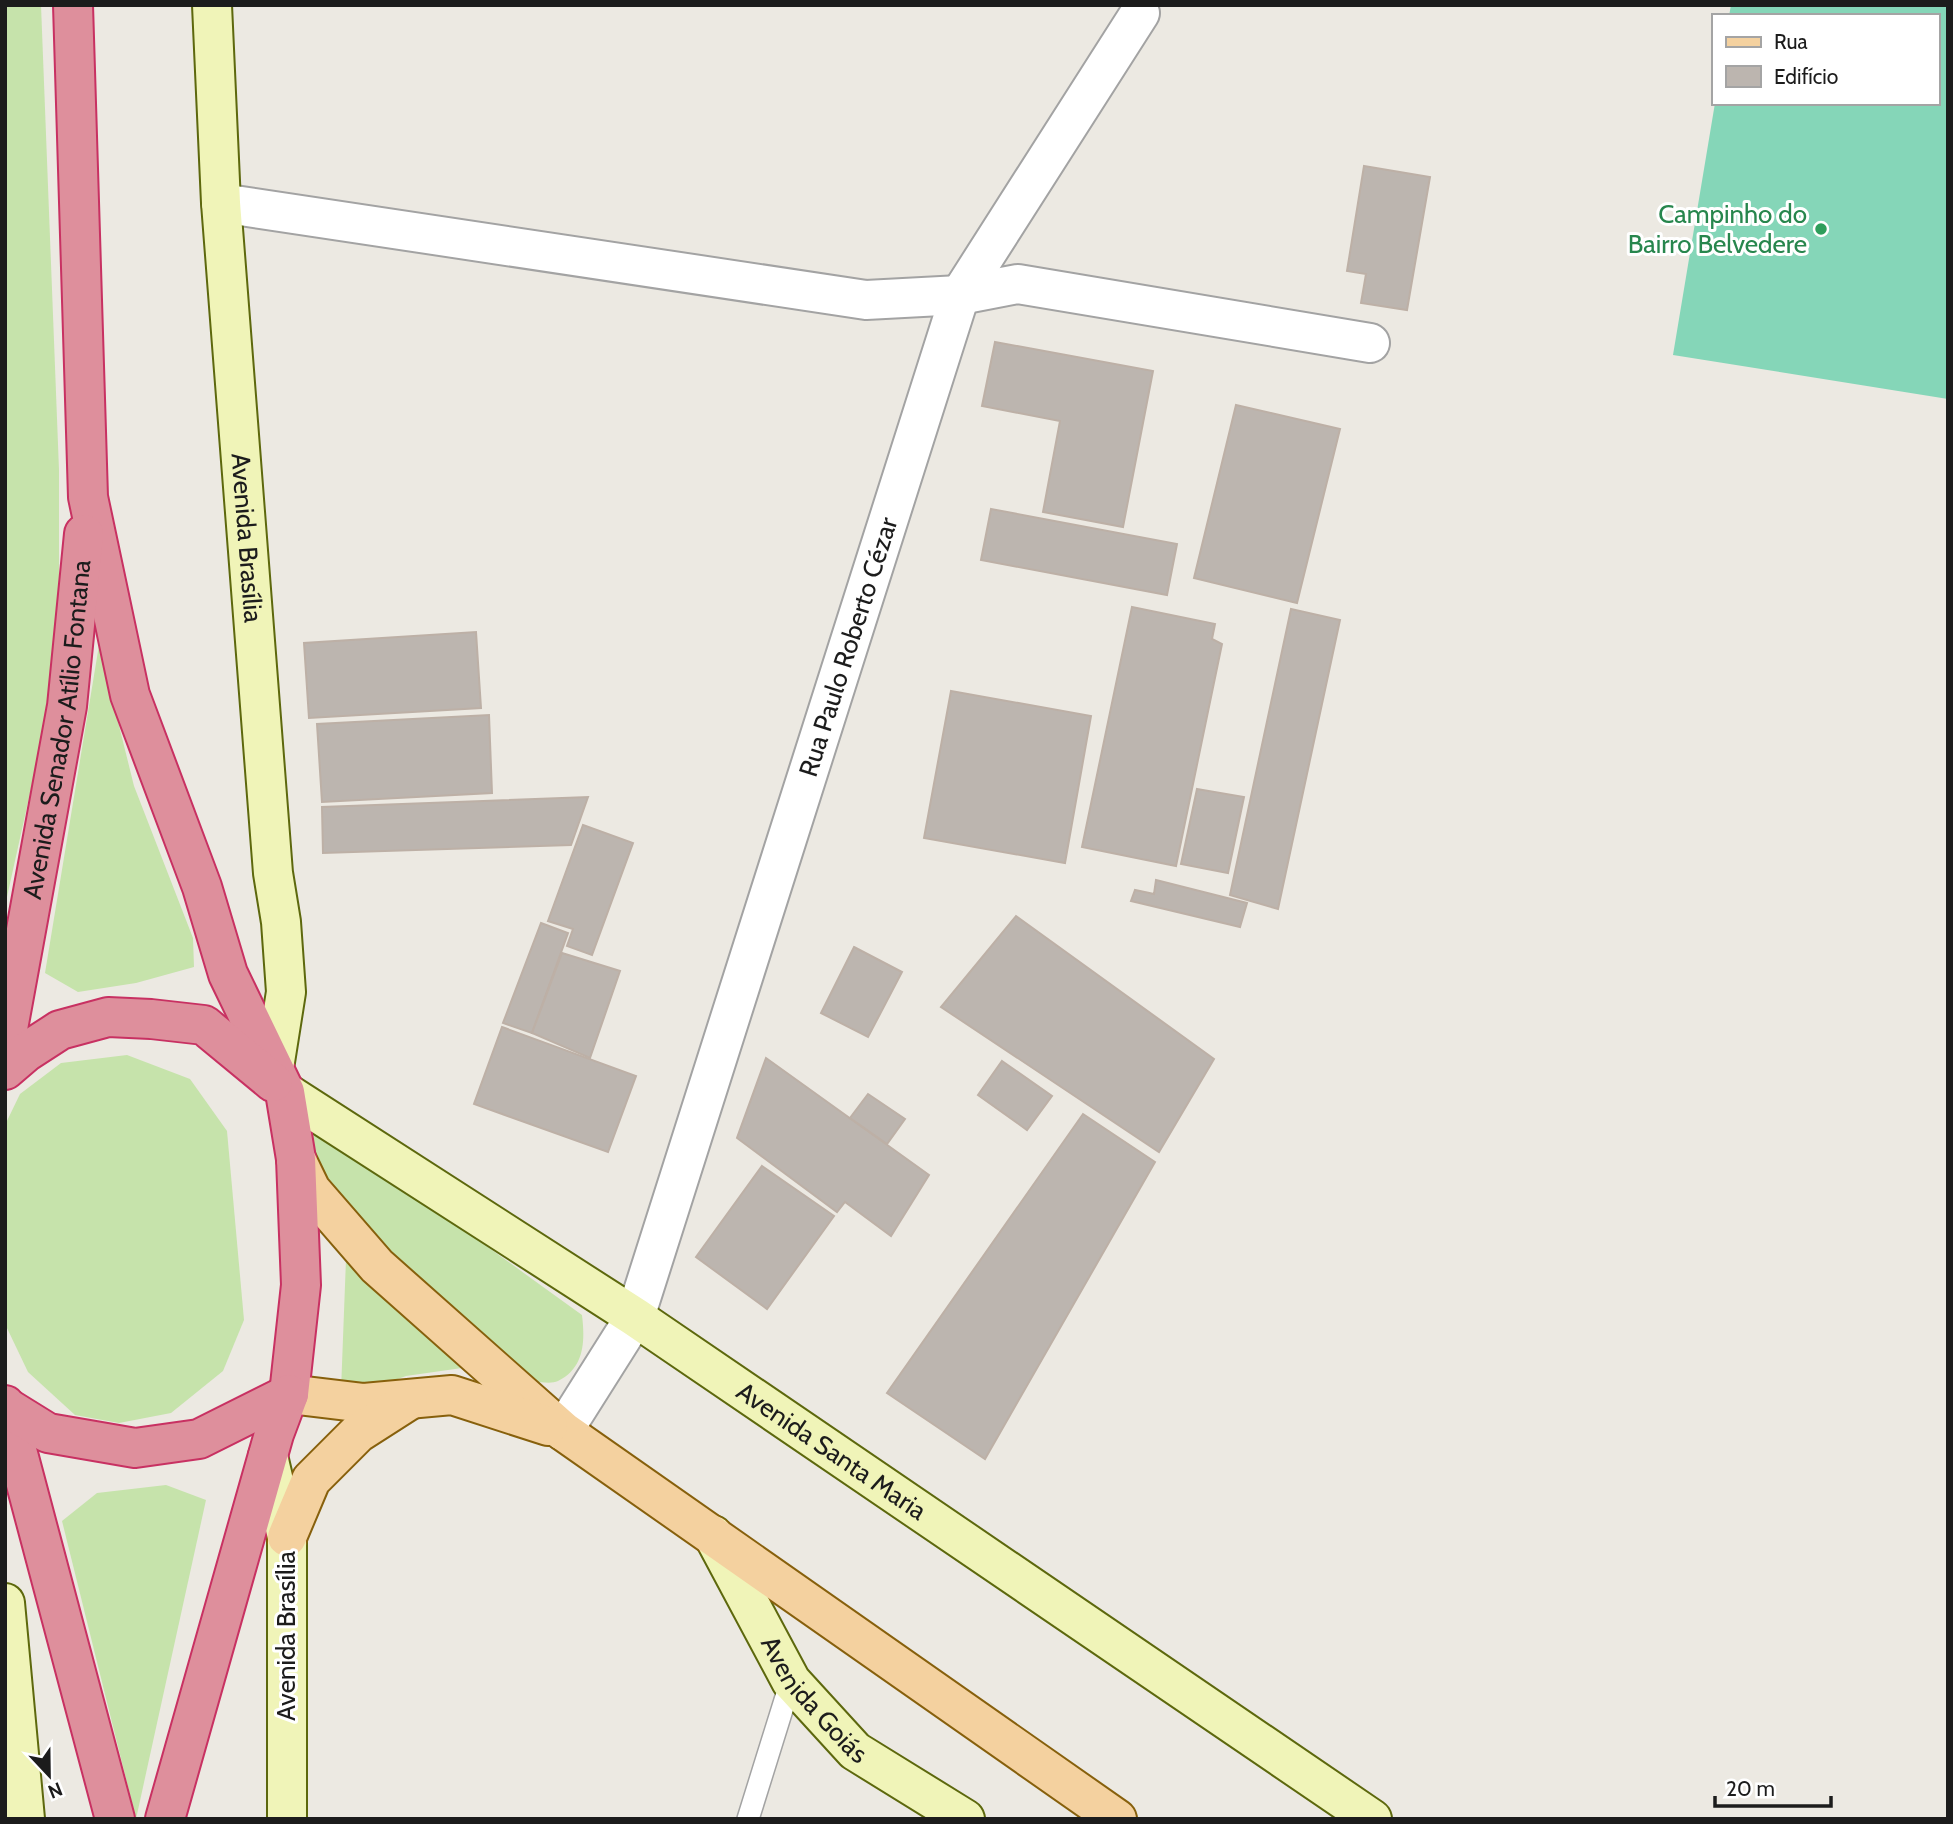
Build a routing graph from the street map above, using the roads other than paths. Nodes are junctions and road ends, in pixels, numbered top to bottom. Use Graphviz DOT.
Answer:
graph roads {
  1 [pos="73,5"];
  2 [pos="212,5"];
  3 [pos="1140,13"];
  4 [pos="221,203"];
  5 [pos="960,295"];
  6 [pos="1370,343"];
  7 [pos="88,497"];
  8 [pos="5,1045"];
  9 [pos="5,1070"];
  10 [pos="280,1080"];
  11 [pos="296,1159"];
  12 [pos="635,1317"];
  13 [pos="289,1394"];
  14 [pos="411,1399"];
  15 [pos="6,1406"];
  16 [pos="563,1431"];
  17 [pos="268,1456"];
  18 [pos="713,1535"];
  19 [pos="287,1537"];
  20 [pos="5,1603"];
  21 [pos="791,1681"];
  22 [pos="25,1819"];
  23 [pos="115,1819"];
  24 [pos="165,1819"];
  25 [pos="287,1819"];
  26 [pos="748,1819"];
  27 [pos="965,1819"];
  28 [pos="1117,1819"];
  29 [pos="1372,1819"];
  1 -- 7 [label="highway"];
  2 -- 4 [label="street, Avenida Brasília"];
  3 -- 5 [label="street, Rua Paulo Roberto Cézar"];
  4 -- 5 [label="street"];
  4 -- 10 [label="street, Avenida Brasília"];
  5 -- 6 [label="street"];
  5 -- 12 [label="street, Rua Paulo Roberto Cézar"];
  7 -- 8 [label="highway, Avenida Senador Atílio Fontana"];
  7 -- 10 [label="highway"];
  9 -- 10 [label="highway"];
  10 -- 11 [label="highway"];
  10 -- 12 [label="street, Avenida Santa Maria"];
  11 -- 13 [label="highway"];
  11 -- 16 [label="main road"];
  12 -- 16 [label="street, Rua Paulo Roberto Cézar"];
  12 -- 29 [label="street, Avenida Santa Maria"];
  13 -- 14 [label="main road"];
  13 -- 15 [label="highway"];
  13 -- 17 [label="highway"];
  14 -- 16 [label="main road"];
  14 -- 19 [label="main road"];
  15 -- 23 [label="highway"];
  16 -- 18 [label="main road"];
  17 -- 19 [label="street, Avenida Brasília"];
  17 -- 24 [label="highway"];
  18 -- 21 [label="street, Avenida Goiás"];
  18 -- 28 [label="main road"];
  19 -- 25 [label="street, Avenida Brasília"];
  20 -- 22 [label="street"];
  21 -- 26 [label="lane"];
  21 -- 27 [label="street, Avenida Goiás"];
}
